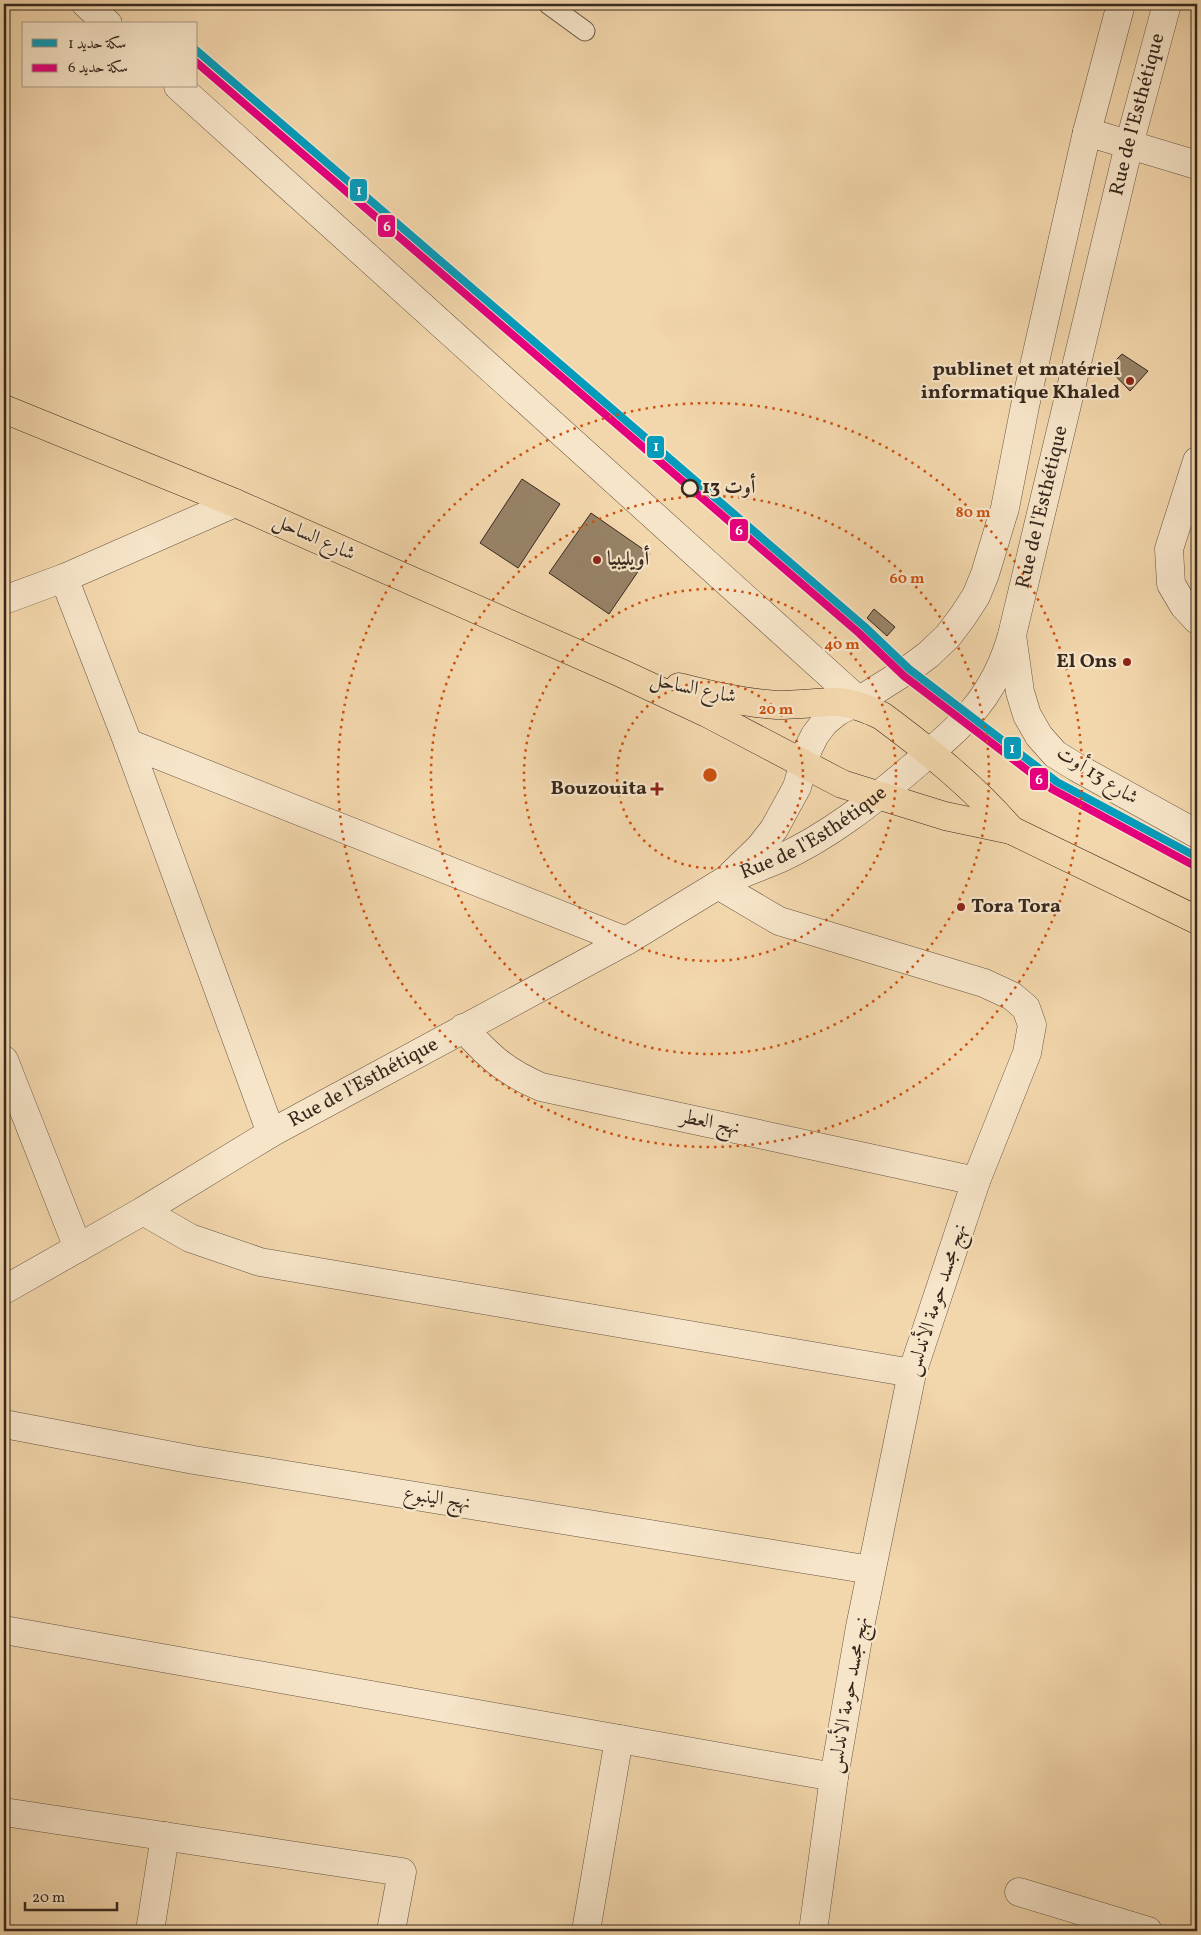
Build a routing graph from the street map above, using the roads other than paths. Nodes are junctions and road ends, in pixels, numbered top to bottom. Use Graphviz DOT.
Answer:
graph roads {
  1 [pos="86,4"];
  2 [pos="548,4"];
  3 [pos="1121,4"];
  4 [pos="1167,4"];
  5 [pos="106,22"];
  6 [pos="585,31"];
  7 [pos="180,88"];
  8 [pos="1087,132"];
  9 [pos="1129,145"];
  10 [pos="1197,165"];
  11 [pos="4,409"];
  12 [pos="1197,461"];
  13 [pos="236,503"];
  14 [pos="64,578"];
  15 [pos="4,600"];
  16 [pos="1197,620"];
  17 [pos="1012,635"];
  18 [pos="622,673"];
  19 [pos="860,705"];
  20 [pos="128,743"];
  21 [pos="930,752"];
  22 [pos="804,765"];
  23 [pos="880,796"];
  24 [pos="1011,830"];
  25 [pos="1197,834"];
  26 [pos="722,883"];
  27 [pos="1197,920"];
  28 [pos="626,941"];
  29 [pos="463,1028"];
  30 [pos="4,1060"];
  31 [pos="271,1133"];
  32 [pos="976,1181"];
  33 [pos="143,1211"];
  34 [pos="78,1248"];
  35 [pos="4,1290"];
  36 [pos="912,1373"];
  37 [pos="4,1424"];
  38 [pos="871,1570"];
  39 [pos="4,1630"];
  40 [pos="619,1739"];
  41 [pos="834,1777"];
  42 [pos="4,1812"];
  43 [pos="165,1836"];
  44 [pos="1019,1892"];
  45 [pos="150,1931"];
  46 [pos="391,1931"];
  47 [pos="586,1931"];
  48 [pos="813,1931"];
  49 [pos="1148,1931"];
  1 -- 5 [label="street"];
  2 -- 6 [label="lane"];
  3 -- 8 [label="street, Rue de l'Esthétique"];
  4 -- 9 [label="street, Rue de l'Esthétique"];
  7 -- 19 [label="street"];
  8 -- 9 [label="street"];
  8 -- 19 [label="street, Rue de l'Esthétique"];
  9 -- 10 [label="street"];
  9 -- 17 [label="street, Rue de l'Esthétique"];
  11 -- 13 [label="main road, شارع الساحل"];
  12 -- 16 [label="street"];
  13 -- 14 [label="street"];
  13 -- 18 [label="main road, شارع الساحل"];
  14 -- 15 [label="street"];
  14 -- 20 [label="street"];
  17 -- 21 [label="street, Rue de l'Esthétique"];
  17 -- 25 [label="street, شارع 13 أوت"];
  18 -- 19 [label="main road, شارع الساحل"];
  18 -- 22 [label="main road, شارع الساحل"];
  19 -- 21 [label="main road, شارع الساحل"];
  19 -- 22 [label="street, Rue de l'Esthétique"];
  20 -- 28 [label="street"];
  20 -- 31 [label="street"];
  21 -- 23 [label="street, Rue de l'Esthétique"];
  21 -- 24 [label="main road, شارع الساحل"];
  22 -- 23 [label="main road, شارع الساحل"];
  22 -- 26 [label="street, Rue de l'Esthétique"];
  23 -- 24 [label="main road, شارع الساحل"];
  23 -- 26 [label="street, Rue de l'Esthétique"];
  24 -- 27 [label="main road"];
  26 -- 28 [label="street, Rue de l'Esthétique"];
  26 -- 32 [label="street, نهج مجسد حومة الأندلس"];
  28 -- 29 [label="street, Rue de l'Esthétique"];
  29 -- 31 [label="street, Rue de l'Esthétique"];
  29 -- 32 [label="street, نهج العطر"];
  30 -- 34 [label="street"];
  31 -- 33 [label="street, Rue de l'Esthétique"];
  32 -- 36 [label="street, نهج مجسد حومة الأندلس"];
  33 -- 34 [label="street, Rue de l'Esthétique"];
  33 -- 36 [label="street"];
  34 -- 35 [label="street, Rue de l'Esthétique"];
  36 -- 38 [label="street, نهج مجسد حومة الأندلس"];
  37 -- 38 [label="street, نهج الينبوع"];
  38 -- 41 [label="street, نهج مجسد حومة الأندلس"];
  39 -- 40 [label="street"];
  40 -- 41 [label="street"];
  40 -- 47 [label="street"];
  41 -- 48 [label="street, نهج مجسد حومة الأندلس"];
  42 -- 43 [label="street"];
  43 -- 45 [label="street"];
  43 -- 46 [label="street"];
  44 -- 49 [label="street"];
}
